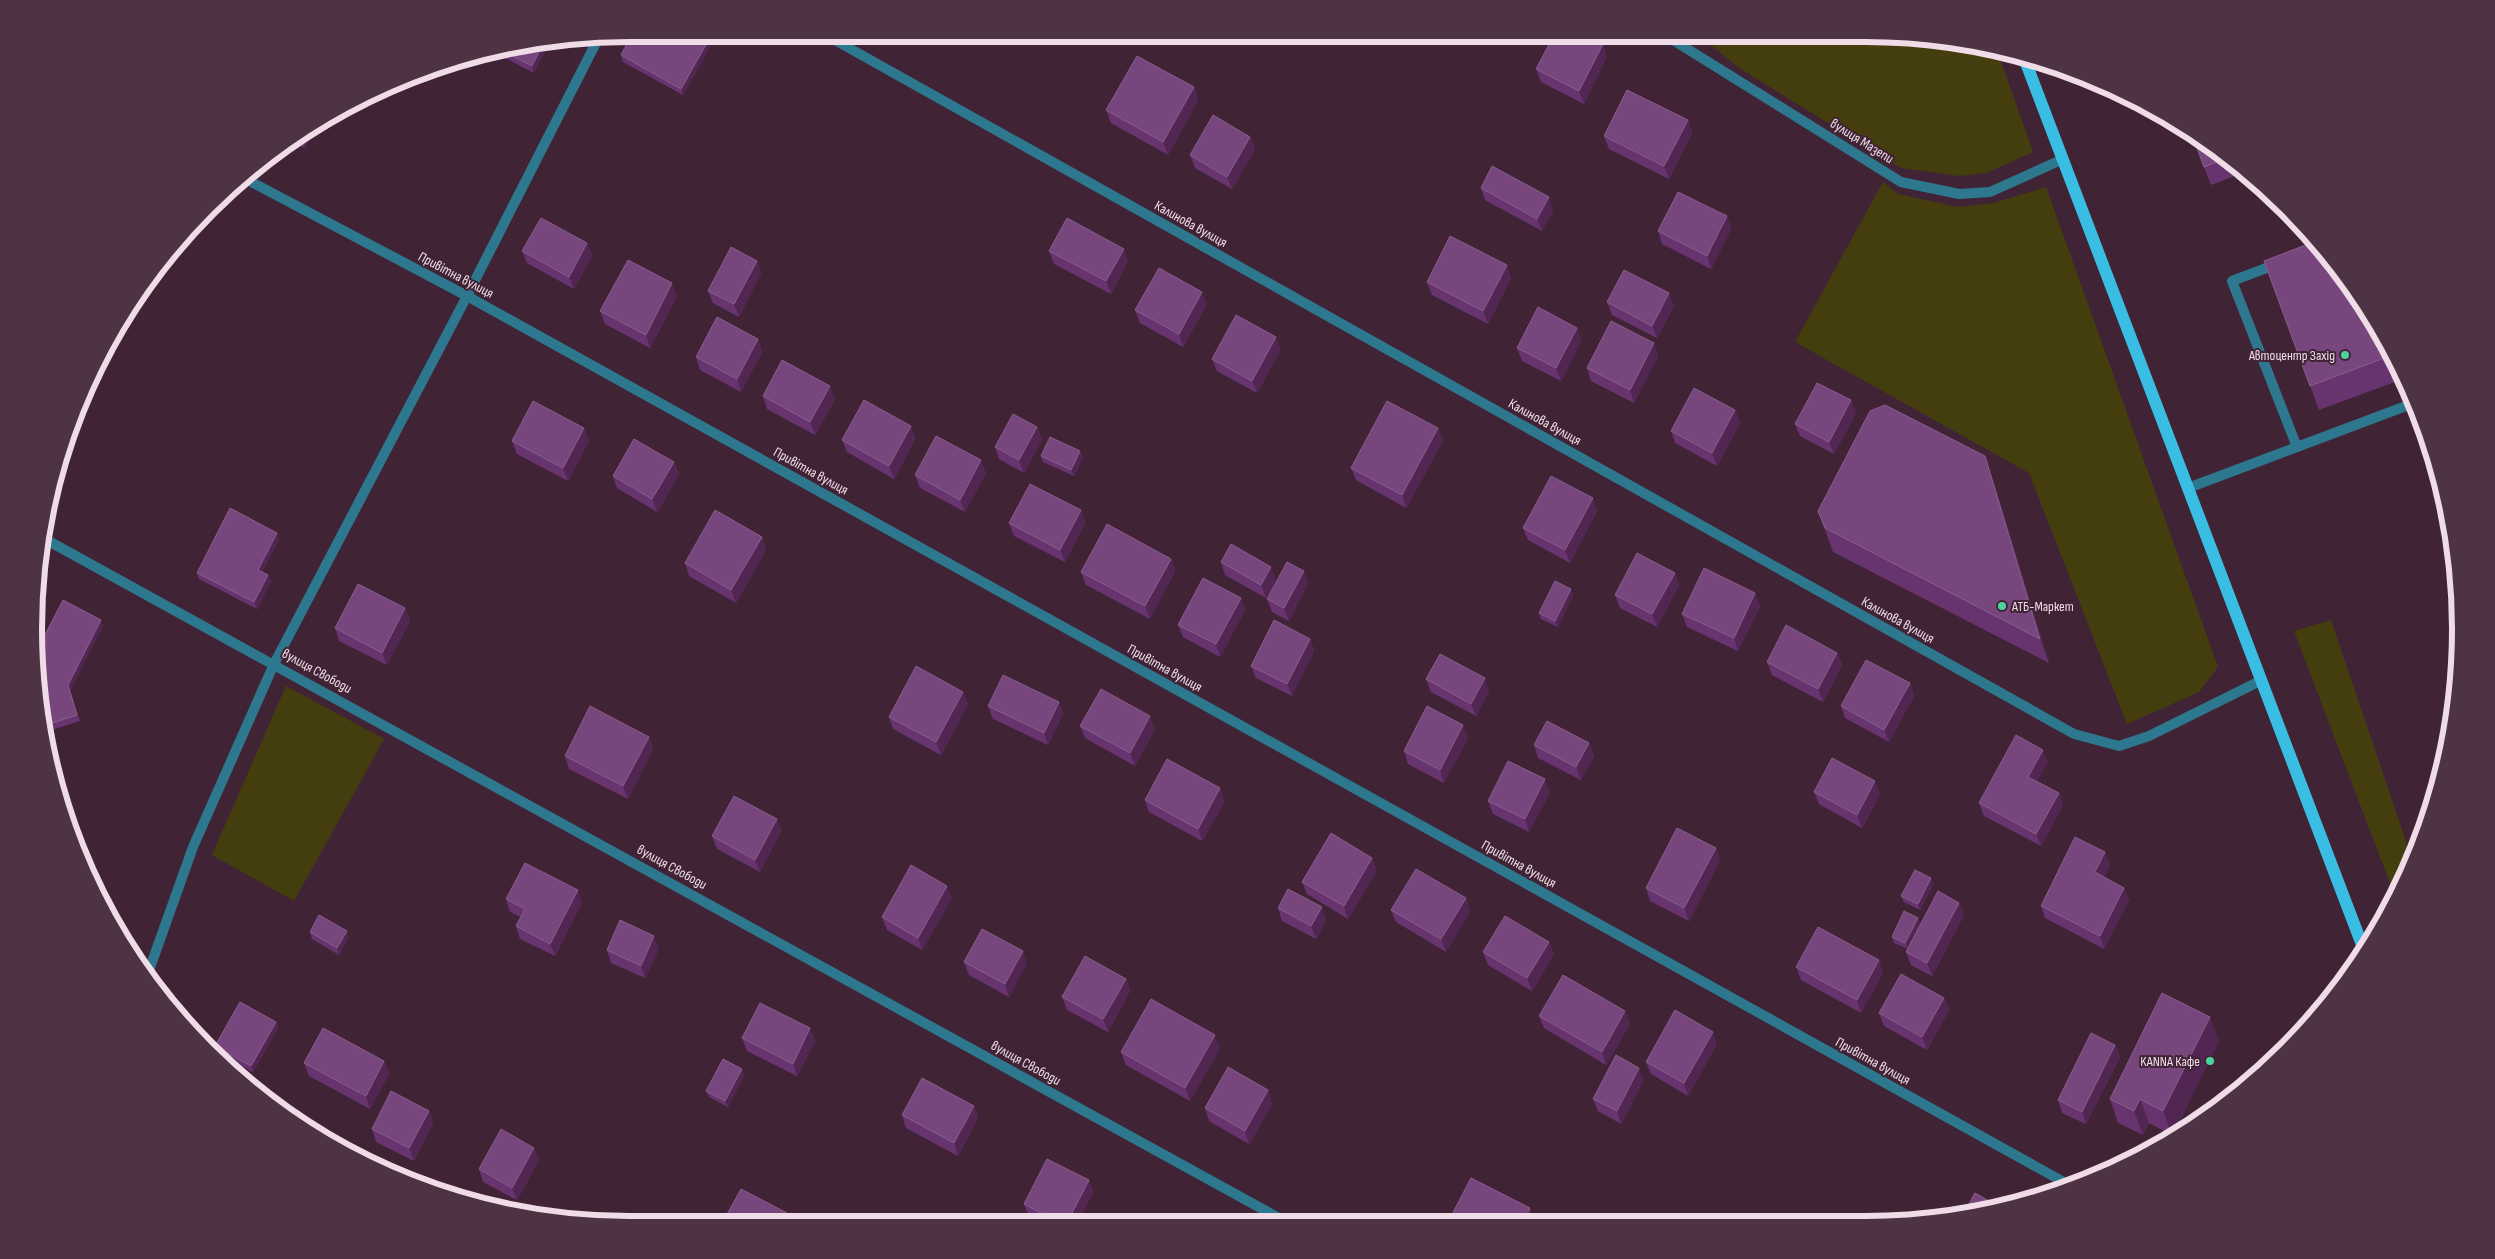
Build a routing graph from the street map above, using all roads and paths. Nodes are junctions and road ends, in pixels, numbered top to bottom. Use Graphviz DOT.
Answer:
graph roads {
  1 [pos="838,42"];
  2 [pos="1676,42"];
  3 [pos="596,44"];
  4 [pos="2027,66"];
  5 [pos="2061,160"];
  6 [pos="250,181"];
  7 [pos="2285,261"];
  8 [pos="467,296"];
  9 [pos="2408,405"];
  10 [pos="2298,447"];
  11 [pos="2188,488"];
  12 [pos="50,542"];
  13 [pos="274,664"];
  14 [pos="2262,680"];
  15 [pos="2362,944"];
  16 [pos="150,968"];
  17 [pos="2063,1182"];
  18 [pos="1275,1216"];
  1 -- 14 [label="street, Калинова вулиця"];
  2 -- 5 [label="street, вулиця Мазепи"];
  3 -- 8 [label="street"];
  4 -- 5 [label="main road"];
  5 -- 11 [label="main road"];
  6 -- 8 [label="street, Привітна вулиця"];
  7 -- 10 [label="street"];
  8 -- 13 [label="street"];
  8 -- 17 [label="street, Привітна вулиця"];
  9 -- 10 [label="street"];
  10 -- 11 [label="street"];
  11 -- 14 [label="main road"];
  12 -- 13 [label="street, вулиця Свободи"];
  13 -- 16 [label="street"];
  13 -- 18 [label="street, вулиця Свободи"];
  14 -- 15 [label="main road"];
}
